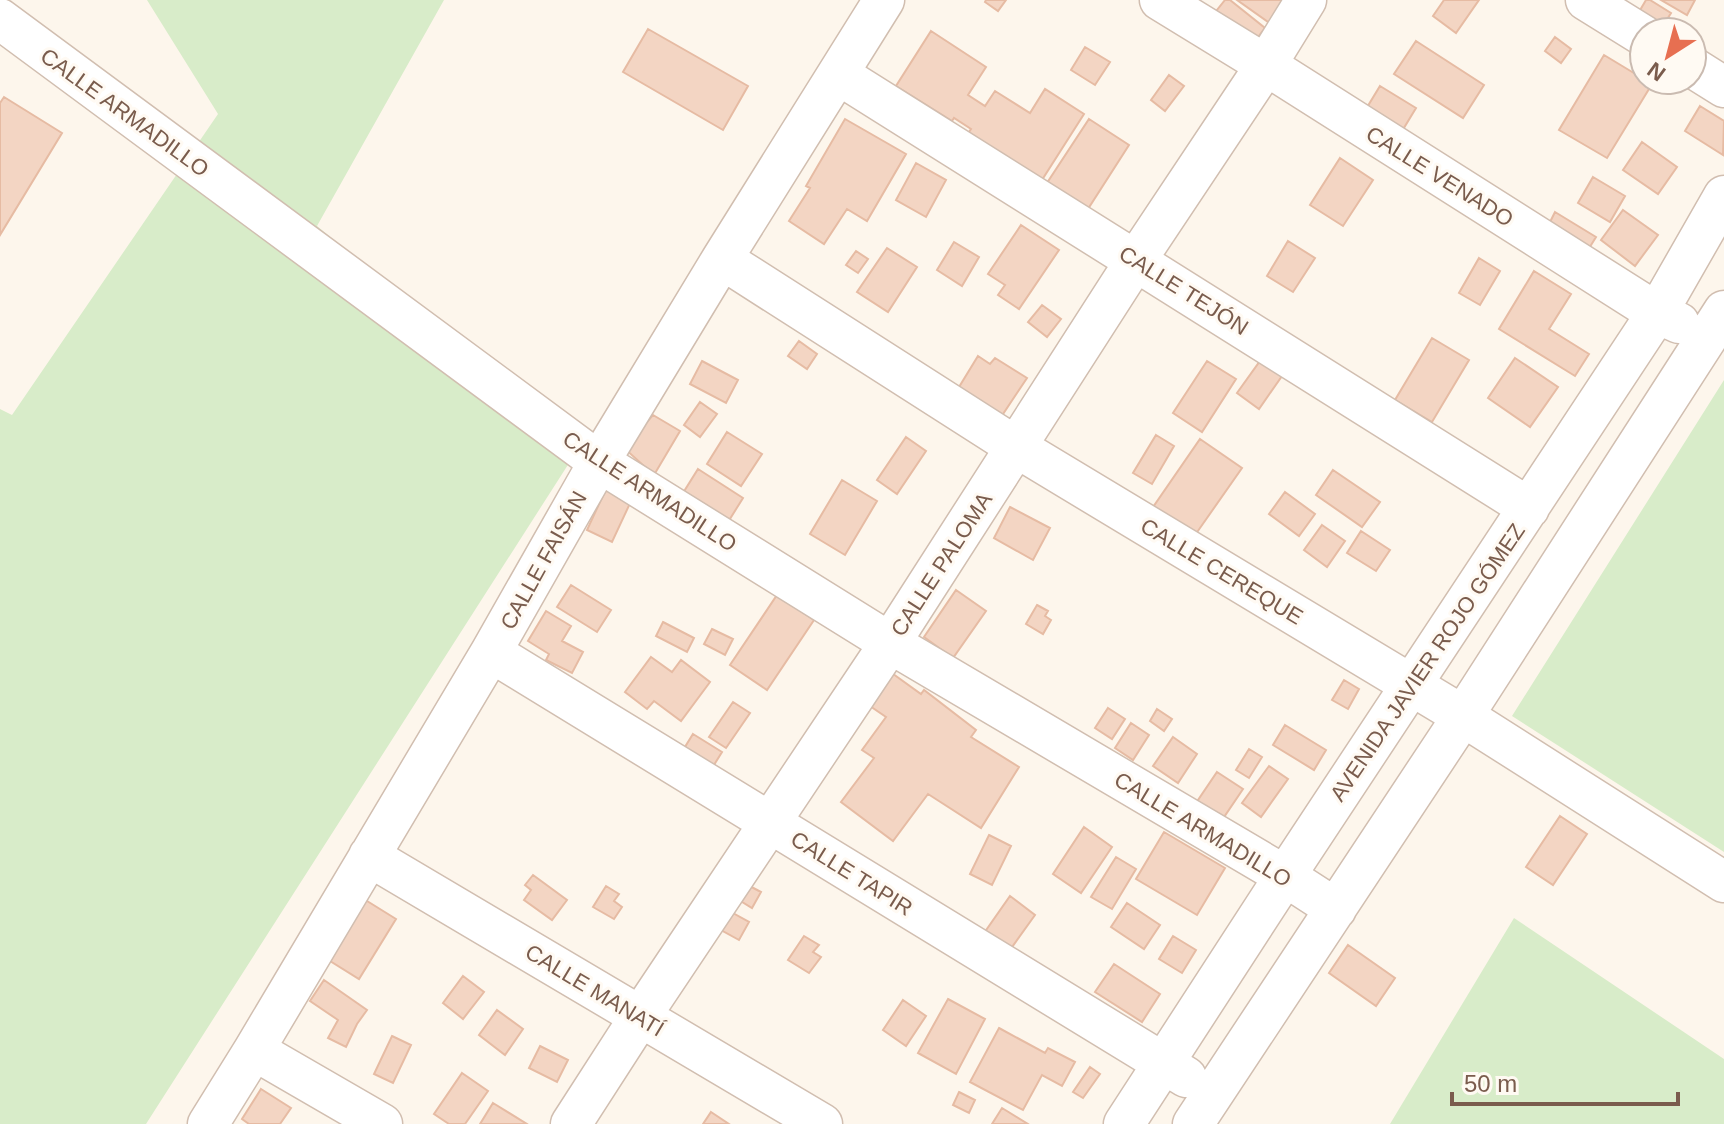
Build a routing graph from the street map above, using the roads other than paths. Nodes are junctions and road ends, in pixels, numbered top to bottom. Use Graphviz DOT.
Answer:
graph roads {
  1 [pos="884,0"];
  2 [pos="1160,0"];
  3 [pos="1306,0"];
  4 [pos="1586,0"];
  5 [pos="0,19"];
  6 [pos="1628,26"];
  7 [pos="1266,65"];
  8 [pos="838,74"];
  9 [pos="1724,196"];
  10 [pos="722,259"];
  11 [pos="1136,260"];
  12 [pos="1657,313"];
  13 [pos="1718,331"];
  14 [pos="1016,447"];
  15 [pos="599,462"];
  16 [pos="1529,508"];
  17 [pos="890,643"];
  18 [pos="491,652"];
  19 [pos="1411,685"];
  20 [pos="1463,716"];
  21 [pos="771,822"];
  22 [pos="369,856"];
  23 [pos="1285,876"];
  24 [pos="1724,882"];
  25 [pos="1336,909"];
  26 [pos="640,1017"];
  27 [pos="254,1050"];
  28 [pos="1163,1064"];
  29 [pos="1203,1109"];
  30 [pos="208,1124"];
  31 [pos="382,1124"];
  32 [pos="571,1124"];
  33 [pos="822,1124"];
  34 [pos="1124,1124"];
  1 -- 8 [label="street, CALLE FAISÁN"];
  2 -- 7 [label="street, CALLE VENADO"];
  3 -- 7 [label="street, CALLE PALOMA"];
  4 -- 6 [label="street"];
  5 -- 15 [label="street, CALLE ARMADILLO"];
  7 -- 11 [label="street, CALLE PALOMA"];
  7 -- 12 [label="street, CALLE VENADO"];
  8 -- 10 [label="street, CALLE FAISÁN"];
  8 -- 11 [label="street, CALLE TEJÓN"];
  9 -- 12 [label="street, AVENIDA JAVIER ROJO GÓMEZ"];
  10 -- 14 [label="street, CALLE CEREQUE"];
  10 -- 15 [label="street, CALLE FAISÁN"];
  11 -- 14 [label="street, CALLE PALOMA"];
  11 -- 16 [label="street, CALLE TEJÓN"];
  12 -- 13 [label="street, CALLE VENADO"];
  12 -- 16 [label="street, AVENIDA JAVIER ROJO GÓMEZ"];
  13 -- 20 [label="street"];
  14 -- 17 [label="street, CALLE PALOMA"];
  14 -- 19 [label="street, CALLE CEREQUE"];
  15 -- 17 [label="street, CALLE ARMADILLO"];
  15 -- 18 [label="street, CALLE FAISÁN"];
  16 -- 19 [label="street, AVENIDA JAVIER ROJO GÓMEZ"];
  17 -- 21 [label="street, CALLE PALOMA"];
  17 -- 23 [label="street, CALLE ARMADILLO"];
  18 -- 21 [label="street, CALLE TAPIR"];
  18 -- 22 [label="street, CALLE FAISÁN"];
  19 -- 20 [label="street, CALLE CEREQUE"];
  19 -- 23 [label="street, AVENIDA JAVIER ROJO GÓMEZ"];
  20 -- 24 [label="street, CALLE CEREQUE"];
  20 -- 25 [label="street"];
  21 -- 26 [label="street, CALLE PALOMA"];
  21 -- 28 [label="street, CALLE TAPIR"];
  22 -- 26 [label="street, CALLE MANATÍ"];
  22 -- 27 [label="street, CALLE FAISÁN"];
  23 -- 25 [label="street, CALLE ARMADILLO"];
  23 -- 28 [label="street, AVENIDA JAVIER ROJO GÓMEZ"];
  25 -- 29 [label="street"];
  26 -- 32 [label="street, CALLE PALOMA"];
  26 -- 33 [label="street, CALLE MANATÍ"];
  27 -- 30 [label="street, CALLE FAISÁN"];
  27 -- 31 [label="street"];
  28 -- 29 [label="street, CALLE TAPIR"];
  28 -- 34 [label="street, AVENIDA JAVIER ROJO GÓMEZ"];
}
